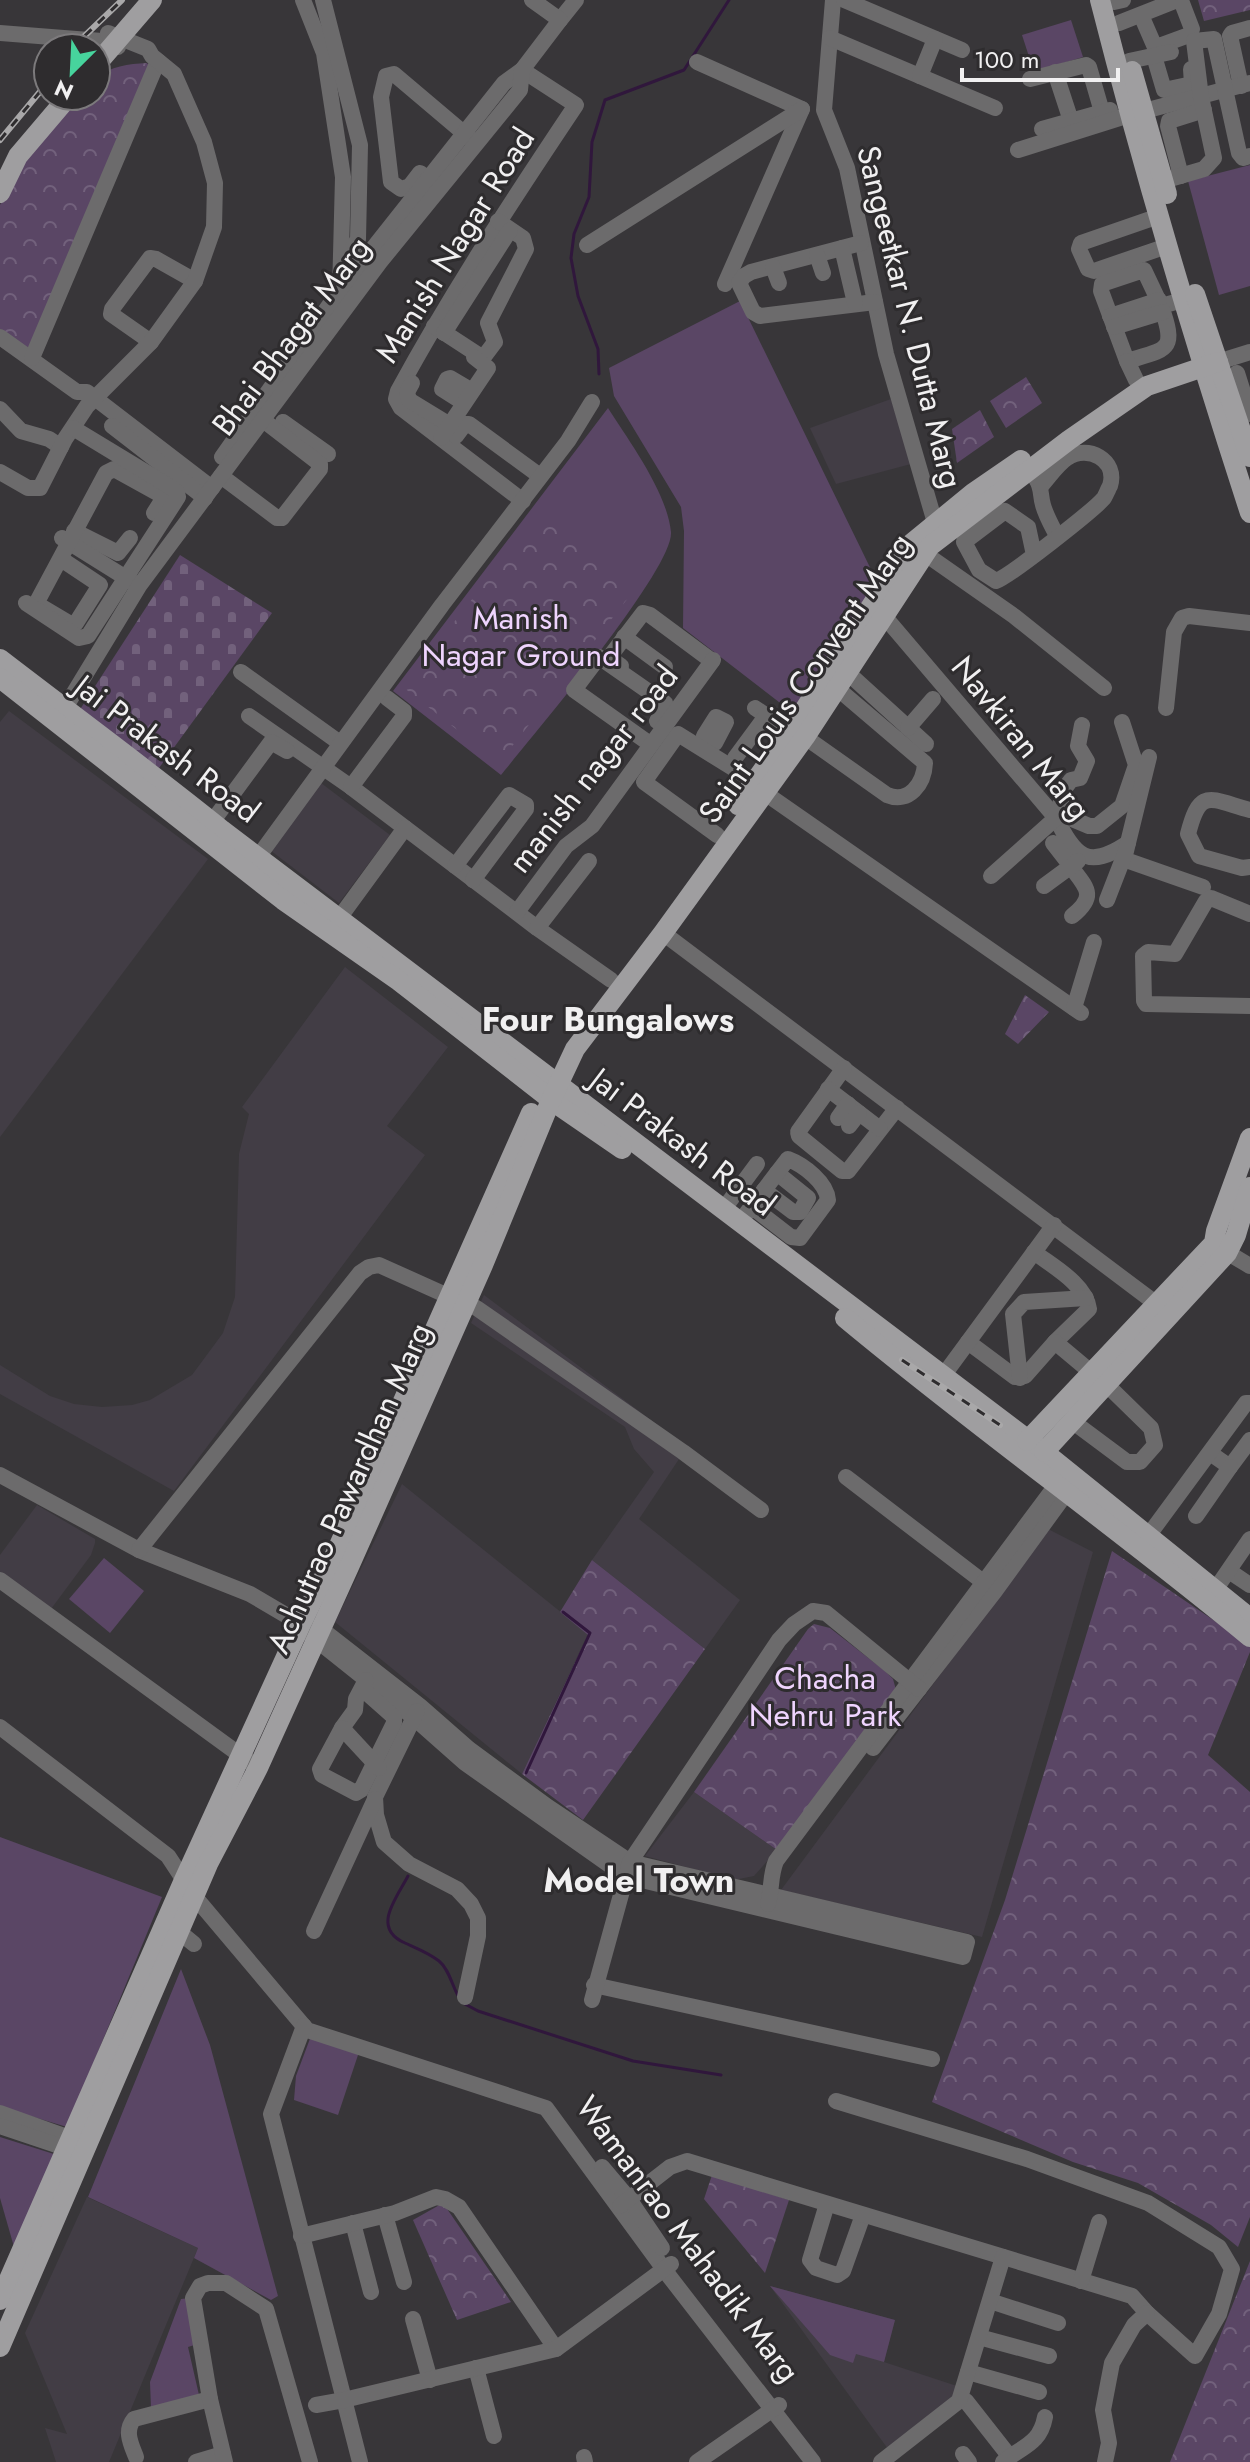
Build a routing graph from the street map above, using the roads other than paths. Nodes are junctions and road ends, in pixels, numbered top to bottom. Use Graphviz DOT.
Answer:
graph roads {
  1 [pos="137,0"];
  2 [pos="152,0"];
  3 [pos="303,0"];
  4 [pos="323,0"];
  5 [pos="532,0"];
  6 [pos="576,0"];
  7 [pos="833,0"];
  8 [pos="844,0"];
  9 [pos="1112,0"];
  10 [pos="1141,15"];
  11 [pos="560,20"];
  12 [pos="1119,23"];
  13 [pos="1250,28"];
  14 [pos="0,33"];
  15 [pos="32,35"];
  16 [pos="112,35"];
  17 [pos="112,37"];
  18 [pos="830,38"];
  19 [pos="935,39"];
  20 [pos="112,42"];
  21 [pos="962,50"];
  22 [pos="1154,56"];
  23 [pos="155,59"];
  24 [pos="1129,61"];
  25 [pos="697,62"];
  26 [pos="522,70"];
  27 [pos="1055,72"];
  28 [pos="920,76"];
  29 [pos="1030,79"];
  30 [pos="1241,80"];
  31 [pos="1174,96"];
  32 [pos="1202,103"];
  33 [pos="995,108"];
  34 [pos="802,109"];
  35 [pos="824,110"];
  36 [pos="1133,111"];
  37 [pos="40,112"];
  38 [pos="55,112"];
  39 [pos="1102,112"];
  40 [pos="1073,126"];
  41 [pos="1042,129"];
  42 [pos="471,139"];
  43 [pos="1018,150"];
  44 [pos="1250,156"];
  45 [pos="0,166"];
  46 [pos="1172,178"];
  47 [pos="428,180"];
  48 [pos="0,193"];
  49 [pos="1159,216"];
  50 [pos="504,225"];
  51 [pos="1129,226"];
  52 [pos="861,243"];
  53 [pos="587,245"];
  54 [pos="1167,246"];
  55 [pos="842,248"];
  56 [pos="379,252"];
  57 [pos="817,255"];
  58 [pos="1140,255"];
  59 [pos="341,268"];
  60 [pos="823,273"];
  61 [pos="195,281"];
  62 [pos="725,284"];
  63 [pos="340,290"];
  64 [pos="1183,300"];
  65 [pos="875,302"];
  66 [pos="855,303"];
  67 [pos="1161,306"];
  68 [pos="340,317"];
  69 [pos="1112,321"];
  70 [pos="437,332"];
  71 [pos="0,337"];
  72 [pos="151,342"];
  73 [pos="1250,352"];
  74 [pos="32,358"];
  75 [pos="1127,361"];
  76 [pos="1220,365"];
  77 [pos="1136,380"];
  78 [pos="86,399"];
  79 [pos="592,402"];
  80 [pos="0,409"];
  81 [pos="1250,414"];
  82 [pos="269,416"];
  83 [pos="73,428"];
  84 [pos="449,433"];
  85 [pos="1248,445"];
  86 [pos="237,446"];
  87 [pos="61,447"];
  88 [pos="328,454"];
  89 [pos="0,472"];
  90 [pos="540,476"];
  91 [pos="1035,478"];
  92 [pos="208,487"];
  93 [pos="523,501"];
  94 [pos="1001,502"];
  95 [pos="154,513"];
  96 [pos="1250,513"];
  97 [pos="937,530"];
  98 [pos="1057,536"];
  99 [pos="68,537"];
  100 [pos="130,538"];
  101 [pos="924,553"];
  102 [pos="1034,555"];
  103 [pos="61,559"];
  104 [pos="133,582"];
  105 [pos="26,603"];
  106 [pos="884,616"];
  107 [pos="1250,623"];
  108 [pos="624,637"];
  109 [pos="0,659"];
  110 [pos="665,667"];
  111 [pos="241,672"];
  112 [pos="0,678"];
  113 [pos="843,681"];
  114 [pos="1104,688"];
  115 [pos="268,692"];
  116 [pos="387,698"];
  117 [pos="933,699"];
  118 [pos="679,706"];
  119 [pos="1166,708"];
  120 [pos="57,713"];
  121 [pos="685,722"];
  122 [pos="1122,722"];
  123 [pos="1082,725"];
  124 [pos="908,728"];
  125 [pos="797,735"];
  126 [pos="647,742"];
  127 [pos="340,743"];
  128 [pos="926,744"];
  129 [pos="1149,757"];
  130 [pos="735,758"];
  131 [pos="318,767"];
  132 [pos="758,784"];
  133 [pos="351,787"];
  134 [pos="1250,810"];
  135 [pos="1057,816"];
  136 [pos="212,822"];
  137 [pos="405,828"];
  138 [pos="717,835"];
  139 [pos="1053,843"];
  140 [pos="1125,851"];
  141 [pos="258,857"];
  142 [pos="1075,859"];
  143 [pos="589,861"];
  144 [pos="458,862"];
  145 [pos="1250,867"];
  146 [pos="476,876"];
  147 [pos="991,876"];
  148 [pos="1044,883"];
  149 [pos="1203,887"];
  150 [pos="1107,900"];
  151 [pos="517,912"];
  152 [pos="1250,914"];
  153 [pos="1072,916"];
  154 [pos="340,917"];
  155 [pos="537,928"];
  156 [pos="663,933"];
  157 [pos="1094,942"];
  158 [pos="611,980"];
  159 [pos="1250,1006"];
  160 [pos="844,1068"];
  161 [pos="549,1088"];
  162 [pos="828,1089"];
  163 [pos="897,1108"];
  164 [pos="880,1129"];
  165 [pos="1250,1138"];
  166 [pos="757,1164"];
  167 [pos="777,1173"];
  168 [pos="1250,1187"];
  169 [pos="764,1190"];
  170 [pos="738,1213"];
  171 [pos="1245,1221"];
  172 [pos="1054,1225"];
  173 [pos="1220,1248"];
  174 [pos="1034,1252"];
  175 [pos="1250,1266"];
  176 [pos="456,1298"];
  177 [pos="1086,1298"];
  178 [pos="1164,1309"];
  179 [pos="968,1342"];
  180 [pos="1055,1342"];
  181 [pos="920,1370"];
  182 [pos="943,1376"];
  183 [pos="1020,1378"];
  184 [pos="1099,1378"];
  185 [pos="1250,1403"];
  186 [pos="1072,1421"];
  187 [pos="1250,1440"];
  188 [pos="1036,1447"];
  189 [pos="1210,1453"];
  190 [pos="1230,1467"];
  191 [pos="1,1477"];
  192 [pos="846,1477"];
  193 [pos="1056,1496"];
  194 [pos="761,1510"];
  195 [pos="1196,1516"];
  196 [pos="1148,1536"];
  197 [pos="1250,1539"];
  198 [pos="139,1550"];
  199 [pos="1229,1571"];
  200 [pos="0,1580"];
  201 [pos="1250,1585"];
  202 [pos="989,1587"];
  203 [pos="1215,1590"];
  204 [pos="1250,1618"];
  205 [pos="312,1631"];
  206 [pos="1250,1637"];
  207 [pos="364,1684"];
  208 [pos="914,1685"];
  209 [pos="417,1712"];
  210 [pos="0,1727"];
  211 [pos="342,1728"];
  212 [pos="250,1762"];
  213 [pos="374,1762"];
  214 [pos="385,1776"];
  215 [pos="375,1797"];
  216 [pos="628,1869"];
  217 [pos="189,1889"];
  218 [pos="770,1897"];
  219 [pos="314,1931"];
  220 [pos="465,1997"];
  221 [pos="304,2026"];
  222 [pos="932,2059"];
  223 [pos="836,2101"];
  224 [pos="0,2113"];
  225 [pos="0,2126"];
  226 [pos="77,2146"];
  227 [pos="624,2203"];
  228 [pos="827,2204"];
  229 [pos="385,2215"];
  230 [pos="863,2215"];
  231 [pos="1099,2222"];
  232 [pos="353,2223"];
  233 [pos="301,2236"];
  234 [pos="1003,2257"];
  235 [pos="668,2266"];
  236 [pos="1081,2281"];
  237 [pos="404,2282"];
  238 [pos="371,2292"];
  239 [pos="0,2300"];
  240 [pos="990,2301"];
  241 [pos="1147,2313"];
  242 [pos="413,2319"];
  243 [pos="1058,2323"];
  244 [pos="979,2337"];
  245 [pos="2,2339"];
  246 [pos="556,2349"];
  247 [pos="1049,2356"];
  248 [pos="476,2368"];
  249 [pos="968,2372"];
  250 [pos="430,2380"];
  251 [pos="1039,2392"];
  252 [pos="210,2399"];
  253 [pos="960,2399"];
  254 [pos="344,2400"];
  255 [pos="316,2405"];
  256 [pos="775,2407"];
  257 [pos="1045,2417"];
  258 [pos="494,2436"];
  259 [pos="136,2457"];
  260 [pos="224,2458"];
  261 [pos="1006,2459"];
  262 [pos="196,2462"];
  263 [pos="310,2462"];
  264 [pos="360,2462"];
  265 [pos="697,2462"];
  266 [pos="813,2462"];
  267 [pos="822,2462"];
  268 [pos="881,2462"];
  269 [pos="1105,2462"];
  1 -- 16 [label="main road"];
  2 -- 17 [label="main road"];
  3 -- 59 [label="street"];
  4 -- 59 [label="street"];
  5 -- 11 [label="street"];
  6 -- 11 [label="street, Bhai Bhagat Marg"];
  7 -- 18 [label="street"];
  8 -- 19 [label="street"];
  9 -- 12 [label="main road"];
  9 -- 36 [label="main road"];
  10 -- 12 [label="street"];
  11 -- 26 [label="street, Bhai Bhagat Marg"];
  12 -- 24 [label="main road"];
  13 -- 30 [label="street"];
  14 -- 15 [label="street"];
  18 -- 28 [label="street"];
  18 -- 35 [label="street"];
  19 -- 21 [label="street"];
  19 -- 28 [label="street"];
  20 -- 23 [label="street"];
  22 -- 24 [label="street"];
  22 -- 31 [label="street"];
  22 -- 31 [label="street"];
  23 -- 61 [label="street"];
  23 -- 74 [label="street"];
  24 -- 36 [label="main road"];
  25 -- 34 [label="street"];
  26 -- 42 [label="street, Bhai Bhagat Marg"];
  26 -- 50 [label="street, Manish Nagar Road"];
  27 -- 29 [label="street"];
  27 -- 39 [label="street"];
  27 -- 40 [label="street"];
  28 -- 33 [label="street"];
  30 -- 32 [label="street"];
  30 -- 32 [label="street"];
  30 -- 44 [label="street"];
  31 -- 32 [label="street"];
  31 -- 36 [label="street"];
  32 -- 46 [label="street"];
  32 -- 46 [label="street"];
  34 -- 35 [label="street"];
  34 -- 53 [label="street"];
  34 -- 62 [label="street"];
  35 -- 52 [label="street, Sangeetkar N. Dutta Marg"];
  36 -- 39 [label="street"];
  36 -- 40 [label="street"];
  36 -- 46 [label="main road"];
  36 -- 49 [label="main road"];
  37 -- 45 [label="main road"];
  38 -- 48 [label="main road"];
  39 -- 40 [label="street"];
  40 -- 41 [label="street"];
  40 -- 43 [label="street"];
  42 -- 47 [label="street"];
  42 -- 47 [label="street"];
  42 -- 56 [label="street, Bhai Bhagat Marg"];
  46 -- 76 [label="main road"];
  47 -- 56 [label="street"];
  49 -- 51 [label="street"];
  49 -- 54 [label="main road"];
  50 -- 70 [label="street, Manish Nagar Road"];
  50 -- 70 [label="street"];
  51 -- 58 [label="street"];
  51 -- 58 [label="street"];
  52 -- 55 [label="street"];
  52 -- 65 [label="street, Sangeetkar N. Dutta Marg"];
  54 -- 58 [label="street"];
  54 -- 64 [label="main road"];
  55 -- 57 [label="street"];
  55 -- 66 [label="street"];
  56 -- 63 [label="street"];
  56 -- 68 [label="street, Bhai Bhagat Marg"];
  57 -- 60 [label="street"];
  57 -- 66 [label="street"];
  59 -- 63 [label="street"];
  61 -- 72 [label="street"];
  61 -- 72 [label="street"];
  63 -- 68 [label="street"];
  63 -- 86 [label="street"];
  64 -- 67 [label="street"];
  64 -- 76 [label="main road"];
  65 -- 66 [label="street"];
  65 -- 97 [label="street, Sangeetkar N. Dutta Marg"];
  67 -- 69 [label="street"];
  67 -- 69 [label="street"];
  67 -- 75 [label="street"];
  68 -- 82 [label="street, Bhai Bhagat Marg"];
  69 -- 75 [label="street"];
  70 -- 84 [label="street"];
  70 -- 84 [label="street, Manish Nagar Road"];
  71 -- 74 [label="street"];
  72 -- 78 [label="street"];
  73 -- 76 [label="street"];
  74 -- 78 [label="street"];
  75 -- 77 [label="street"];
  76 -- 77 [label="main road, Saint Louis Convent Marg"];
  76 -- 81 [label="street"];
  76 -- 85 [label="main road"];
  76 -- 91 [label="main road, Saint Louis Convent Marg"];
  76 -- 96 [label="main road"];
  77 -- 97 [label="main road, Saint Louis Convent Marg"];
  78 -- 83 [label="street"];
  78 -- 92 [label="street"];
  79 -- 90 [label="street"];
  80 -- 87 [label="street"];
  82 -- 86 [label="street, Bhai Bhagat Marg"];
  82 -- 88 [label="street"];
  82 -- 92 [label="street"];
  83 -- 87 [label="street"];
  83 -- 104 [label="street"];
  84 -- 90 [label="street"];
  84 -- 93 [label="street, Manish Nagar Road"];
  86 -- 92 [label="street, Bhai Bhagat Marg"];
  87 -- 89 [label="street"];
  90 -- 93 [label="street"];
  91 -- 94 [label="main road, Saint Louis Convent Marg"];
  91 -- 98 [label="street"];
  91 -- 98 [label="street"];
  92 -- 104 [label="street, Bhai Bhagat Marg"];
  93 -- 127 [label="street"];
  94 -- 97 [label="main road, Saint Louis Convent Marg"];
  94 -- 102 [label="street"];
  94 -- 102 [label="street"];
  95 -- 99 [label="street"];
  97 -- 101 [label="main road, Saint Louis Convent Marg"];
  97 -- 125 [label="main road, Saint Louis Convent Marg"];
  98 -- 102 [label="street"];
  99 -- 100 [label="street"];
  99 -- 103 [label="street"];
  99 -- 104 [label="street"];
  101 -- 106 [label="main road, Saint Louis Convent Marg"];
  101 -- 114 [label="street"];
  104 -- 105 [label="street"];
  104 -- 120 [label="street"];
  106 -- 113 [label="main road, Saint Louis Convent Marg"];
  106 -- 135 [label="street, Navkiran Marg"];
  107 -- 119 [label="street"];
  108 -- 110 [label="street"];
  108 -- 118 [label="street"];
  108 -- 118 [label="street, manish nagar road"];
  109 -- 120 [label="main road, Jai Prakash Road"];
  111 -- 115 [label="street"];
  112 -- 120 [label="main road, Jai Prakash Road"];
  113 -- 124 [label="street"];
  113 -- 125 [label="main road, Saint Louis Convent Marg"];
  113 -- 125 [label="street"];
  115 -- 127 [label="street"];
  115 -- 131 [label="street"];
  116 -- 133 [label="street"];
  117 -- 124 [label="street"];
  118 -- 126 [label="street, manish nagar road"];
  120 -- 136 [label="main road, Jai Prakash Road"];
  120 -- 161 [label="main road, Jai Prakash Road"];
  121 -- 130 [label="street"];
  122 -- 135 [label="street"];
  123 -- 135 [label="street"];
  124 -- 128 [label="street"];
  125 -- 130 [label="street"];
  125 -- 132 [label="main road, Saint Louis Convent Marg"];
  126 -- 126 [label="street"];
  126 -- 151 [label="street, manish nagar road"];
  127 -- 131 [label="street"];
  129 -- 140 [label="street"];
  130 -- 132 [label="street"];
  131 -- 133 [label="street, manish nagar road"];
  131 -- 136 [label="street"];
  131 -- 141 [label="street"];
  132 -- 138 [label="main road, Saint Louis Convent Marg"];
  132 -- 138 [label="street"];
  132 -- 156 [label="main road, Saint Louis Convent Marg"];
  132 -- 157 [label="street"];
  133 -- 137 [label="street, manish nagar road"];
  134 -- 145 [label="street"];
  135 -- 142 [label="street, Navkiran Marg"];
  135 -- 147 [label="street"];
  136 -- 141 [label="main road, Jai Prakash Road"];
  137 -- 144 [label="street, manish nagar road"];
  137 -- 154 [label="street"];
  138 -- 158 [label="main road, Saint Louis Convent Marg"];
  139 -- 142 [label="street"];
  140 -- 142 [label="street, Navkiran Marg"];
  140 -- 149 [label="street"];
  140 -- 150 [label="street"];
  141 -- 154 [label="main road, Jai Prakash Road"];
  142 -- 148 [label="street"];
  142 -- 153 [label="street"];
  143 -- 155 [label="street"];
  144 -- 146 [label="street, manish nagar road"];
  144 -- 146 [label="street"];
  146 -- 151 [label="street, manish nagar road"];
  151 -- 155 [label="street, manish nagar road"];
  152 -- 159 [label="street"];
  154 -- 161 [label="main road, Jai Prakash Road"];
  155 -- 158 [label="street, manish nagar road"];
  156 -- 160 [label="street"];
  156 -- 161 [label="main road, Saint Louis Convent Marg"];
  158 -- 161 [label="main road, Saint Louis Convent Marg"];
  160 -- 162 [label="street"];
  160 -- 163 [label="street"];
  161 -- 170 [label="main road, Jai Prakash Road"];
  161 -- 176 [label="main road, Achutrao Pawardhan Marg"];
  161 -- 181 [label="main road, Jai Prakash Road"];
  162 -- 164 [label="street"];
  162 -- 164 [label="street"];
  163 -- 164 [label="street"];
  163 -- 172 [label="street"];
  165 -- 173 [label="main road"];
  166 -- 170 [label="street"];
  167 -- 169 [label="street"];
  167 -- 169 [label="street"];
  167 -- 170 [label="street"];
  168 -- 171 [label="main road"];
  169 -- 170 [label="street"];
  170 -- 181 [label="main road, Jai Prakash Road"];
  171 -- 173 [label="main road"];
  172 -- 174 [label="street"];
  172 -- 178 [label="street"];
  173 -- 175 [label="street"];
  173 -- 178 [label="main road"];
  174 -- 177 [label="street"];
  174 -- 179 [label="street"];
  176 -- 194 [label="street"];
  176 -- 198 [label="street"];
  176 -- 205 [label="main road, Achutrao Pawardhan Marg"];
  177 -- 180 [label="street"];
  177 -- 183 [label="street"];
  178 -- 184 [label="main road"];
  179 -- 182 [label="street"];
  179 -- 183 [label="street"];
  180 -- 183 [label="street"];
  180 -- 184 [label="street"];
  181 -- 182 [label="main road, Jai Prakash Road"];
  181 -- 193 [label="main road, Jai Prakash Road"];
  182 -- 188 [label="main road, Jai Prakash Road"];
  184 -- 186 [label="main road"];
  184 -- 186 [label="street"];
  184 -- 188 [label="main road"];
  185 -- 189 [label="street"];
  186 -- 188 [label="main road"];
  187 -- 190 [label="street"];
  188 -- 196 [label="main road, Jai Prakash Road"];
  189 -- 190 [label="street"];
  189 -- 196 [label="street"];
  190 -- 195 [label="street"];
  191 -- 198 [label="street"];
  192 -- 202 [label="street"];
  193 -- 202 [label="street"];
  193 -- 206 [label="main road, Jai Prakash Road"];
  196 -- 203 [label="main road, Jai Prakash Road"];
  197 -- 199 [label="street"];
  198 -- 205 [label="street"];
  199 -- 201 [label="street"];
  199 -- 203 [label="street"];
  200 -- 212 [label="street"];
  202 -- 208 [label="street"];
  203 -- 204 [label="main road, Jai Prakash Road"];
  205 -- 207 [label="street"];
  205 -- 209 [label="street"];
  205 -- 212 [label="main road, Achutrao Pawardhan Marg"];
  207 -- 209 [label="street"];
  207 -- 211 [label="street"];
  207 -- 213 [label="street"];
  208 -- 216 [label="street"];
  208 -- 218 [label="street"];
  209 -- 214 [label="street"];
  209 -- 216 [label="street"];
  210 -- 217 [label="street"];
  211 -- 213 [label="street"];
  211 -- 213 [label="street"];
  212 -- 217 [label="main road, Achutrao Pawardhan Marg"];
  213 -- 214 [label="street"];
  214 -- 215 [label="street"];
  215 -- 219 [label="street"];
  215 -- 220 [label="street"];
  216 -- 218 [label="street"];
  216 -- 222 [label="street"];
  217 -- 221 [label="street"];
  217 -- 226 [label="main road, Achutrao Pawardhan Marg"];
  218 -- 218 [label="street"];
  221 -- 227 [label="street, Wamanrao Mahadik Marg"];
  221 -- 233 [label="street"];
  223 -- 241 [label="street"];
  224 -- 226 [label="street"];
  225 -- 226 [label="street"];
  226 -- 239 [label="main road"];
  226 -- 245 [label="main road"];
  227 -- 228 [label="street"];
  227 -- 235 [label="street, Wamanrao Mahadik Marg"];
  228 -- 230 [label="street"];
  228 -- 230 [label="street"];
  229 -- 232 [label="street"];
  229 -- 237 [label="street"];
  229 -- 246 [label="street"];
  230 -- 234 [label="street"];
  231 -- 236 [label="street"];
  232 -- 233 [label="street"];
  232 -- 238 [label="street"];
  233 -- 254 [label="street"];
  234 -- 236 [label="street"];
  234 -- 240 [label="street"];
  235 -- 246 [label="street"];
  235 -- 256 [label="street, Wamanrao Mahadik Marg"];
  236 -- 241 [label="street"];
  240 -- 243 [label="street"];
  240 -- 244 [label="street"];
  241 -- 269 [label="street"];
  242 -- 250 [label="street"];
  244 -- 247 [label="street"];
  244 -- 249 [label="street"];
  246 -- 248 [label="street"];
  248 -- 250 [label="street"];
  248 -- 258 [label="street"];
  249 -- 251 [label="street"];
  249 -- 253 [label="street"];
  250 -- 254 [label="street"];
  252 -- 259 [label="street"];
  252 -- 260 [label="street"];
  252 -- 263 [label="street"];
  253 -- 261 [label="street"];
  253 -- 268 [label="street"];
  254 -- 255 [label="street"];
  254 -- 264 [label="street"];
  256 -- 265 [label="street"];
  256 -- 266 [label="street, Wamanrao Mahadik Marg"];
  256 -- 267 [label="street, Wamanrao Mahadik Marg"];
  257 -- 261 [label="street"];
  260 -- 262 [label="street"];
}
